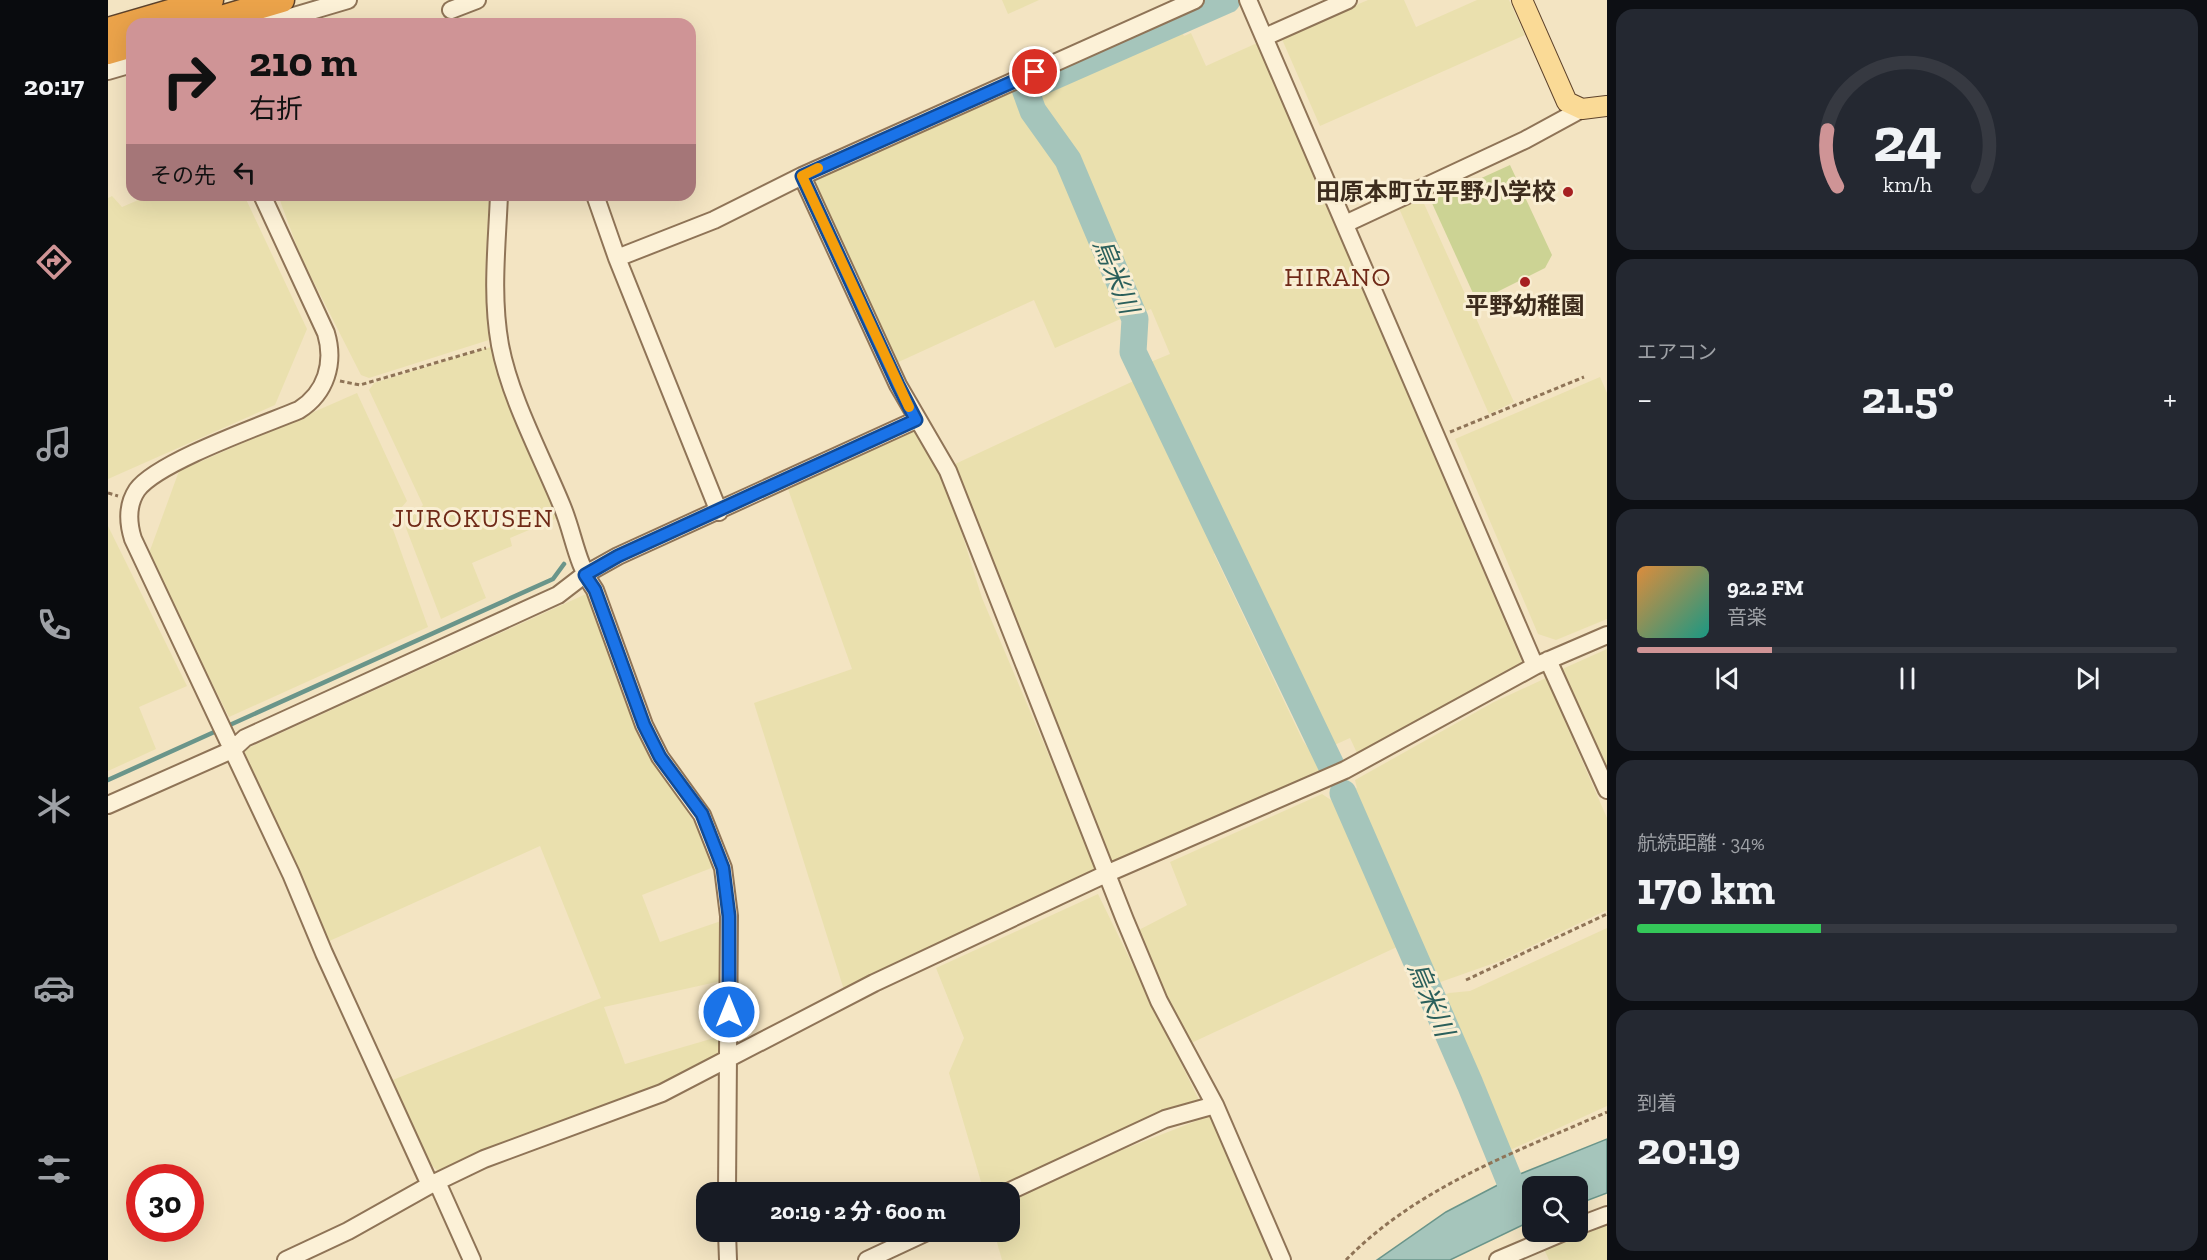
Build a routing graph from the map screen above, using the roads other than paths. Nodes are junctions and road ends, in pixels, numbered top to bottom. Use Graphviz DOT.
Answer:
graph roads {
  1 [pos="195,0"];
  2 [pos="211,0"];
  3 [pos="282,0"];
  4 [pos="296,0"];
  5 [pos="348,0"];
  6 [pos="477,0"];
  7 [pos="1195,0"];
  8 [pos="1248,0"];
  9 [pos="1348,0"];
  10 [pos="1522,0"];
  11 [pos="452,11"];
  12 [pos="135,18"];
  13 [pos="149,18"];
  14 [pos="221,18"];
  15 [pos="237,18"];
  16 [pos="287,18"];
  17 [pos="126,21"];
  18 [pos="126,25"];
  19 [pos="108,26"];
  20 [pos="108,30"];
  21 [pos="1265,38"];
  22 [pos="1607,106"];
  23 [pos="1582,109"];
  24 [pos="802,176"];
  25 [pos="265,201"];
  26 [pos="500,201"];
  27 [pos="597,201"];
  28 [pos="1345,224"];
  29 [pos="617,258"];
  30 [pos="916,420"];
  31 [pos="719,512"];
  32 [pos="585,575"];
  33 [pos="1607,635"];
  34 [pos="1542,663"];
  35 [pos="230,745"];
  36 [pos="1607,790"];
  37 [pos="108,805"];
  38 [pos="1106,874"];
  39 [pos="730,1060"];
  40 [pos="1215,1105"];
  41 [pos="728,1182"];
  42 [pos="433,1184"];
  43 [pos="1020,1186"];
  44 [pos="1607,1215"];
  45 [pos="1588,1222"];
  46 [pos="727,1242"];
  47 [pos="906,1242"];
  48 [pos="1540,1242"];
  49 [pos="286,1260"];
  50 [pos="472,1260"];
  51 [pos="728,1260"];
  52 [pos="867,1260"];
  53 [pos="1282,1260"];
  54 [pos="1498,1260"];
  1 -- 12 [label="highway"];
  2 -- 13 [label="highway"];
  3 -- 14 [label="highway"];
  4 -- 15 [label="highway"];
  5 -- 16 [label="street"];
  6 -- 11 [label="street"];
  7 -- 24 [label="street"];
  8 -- 21 [label="street"];
  9 -- 21 [label="street"];
  10 -- 23 [label="main road"];
  17 -- 19 [label="highway"];
  18 -- 20 [label="highway"];
  21 -- 28 [label="street"];
  22 -- 23 [label="main road"];
  23 -- 28 [label="street"];
  24 -- 29 [label="street"];
  24 -- 30 [label="street"];
  25 -- 35 [label="street"];
  26 -- 32 [label="street"];
  27 -- 29 [label="street"];
  28 -- 34 [label="street"];
  29 -- 31 [label="street"];
  30 -- 31 [label="street"];
  30 -- 38 [label="street"];
  31 -- 32 [label="street"];
  32 -- 35 [label="street"];
  32 -- 39 [label="street"];
  33 -- 34 [label="street"];
  34 -- 36 [label="street"];
  34 -- 38 [label="street"];
  35 -- 37 [label="street"];
  35 -- 42 [label="street"];
  38 -- 39 [label="street"];
  38 -- 40 [label="street"];
  39 -- 41 [label="street"];
  39 -- 42 [label="street"];
  40 -- 43 [label="street"];
  40 -- 53 [label="street"];
  42 -- 49 [label="street"];
  42 -- 50 [label="street"];
  44 -- 45 [label="street"];
  46 -- 51 [label="street"];
  47 -- 52 [label="street"];
  48 -- 54 [label="street"];
}
